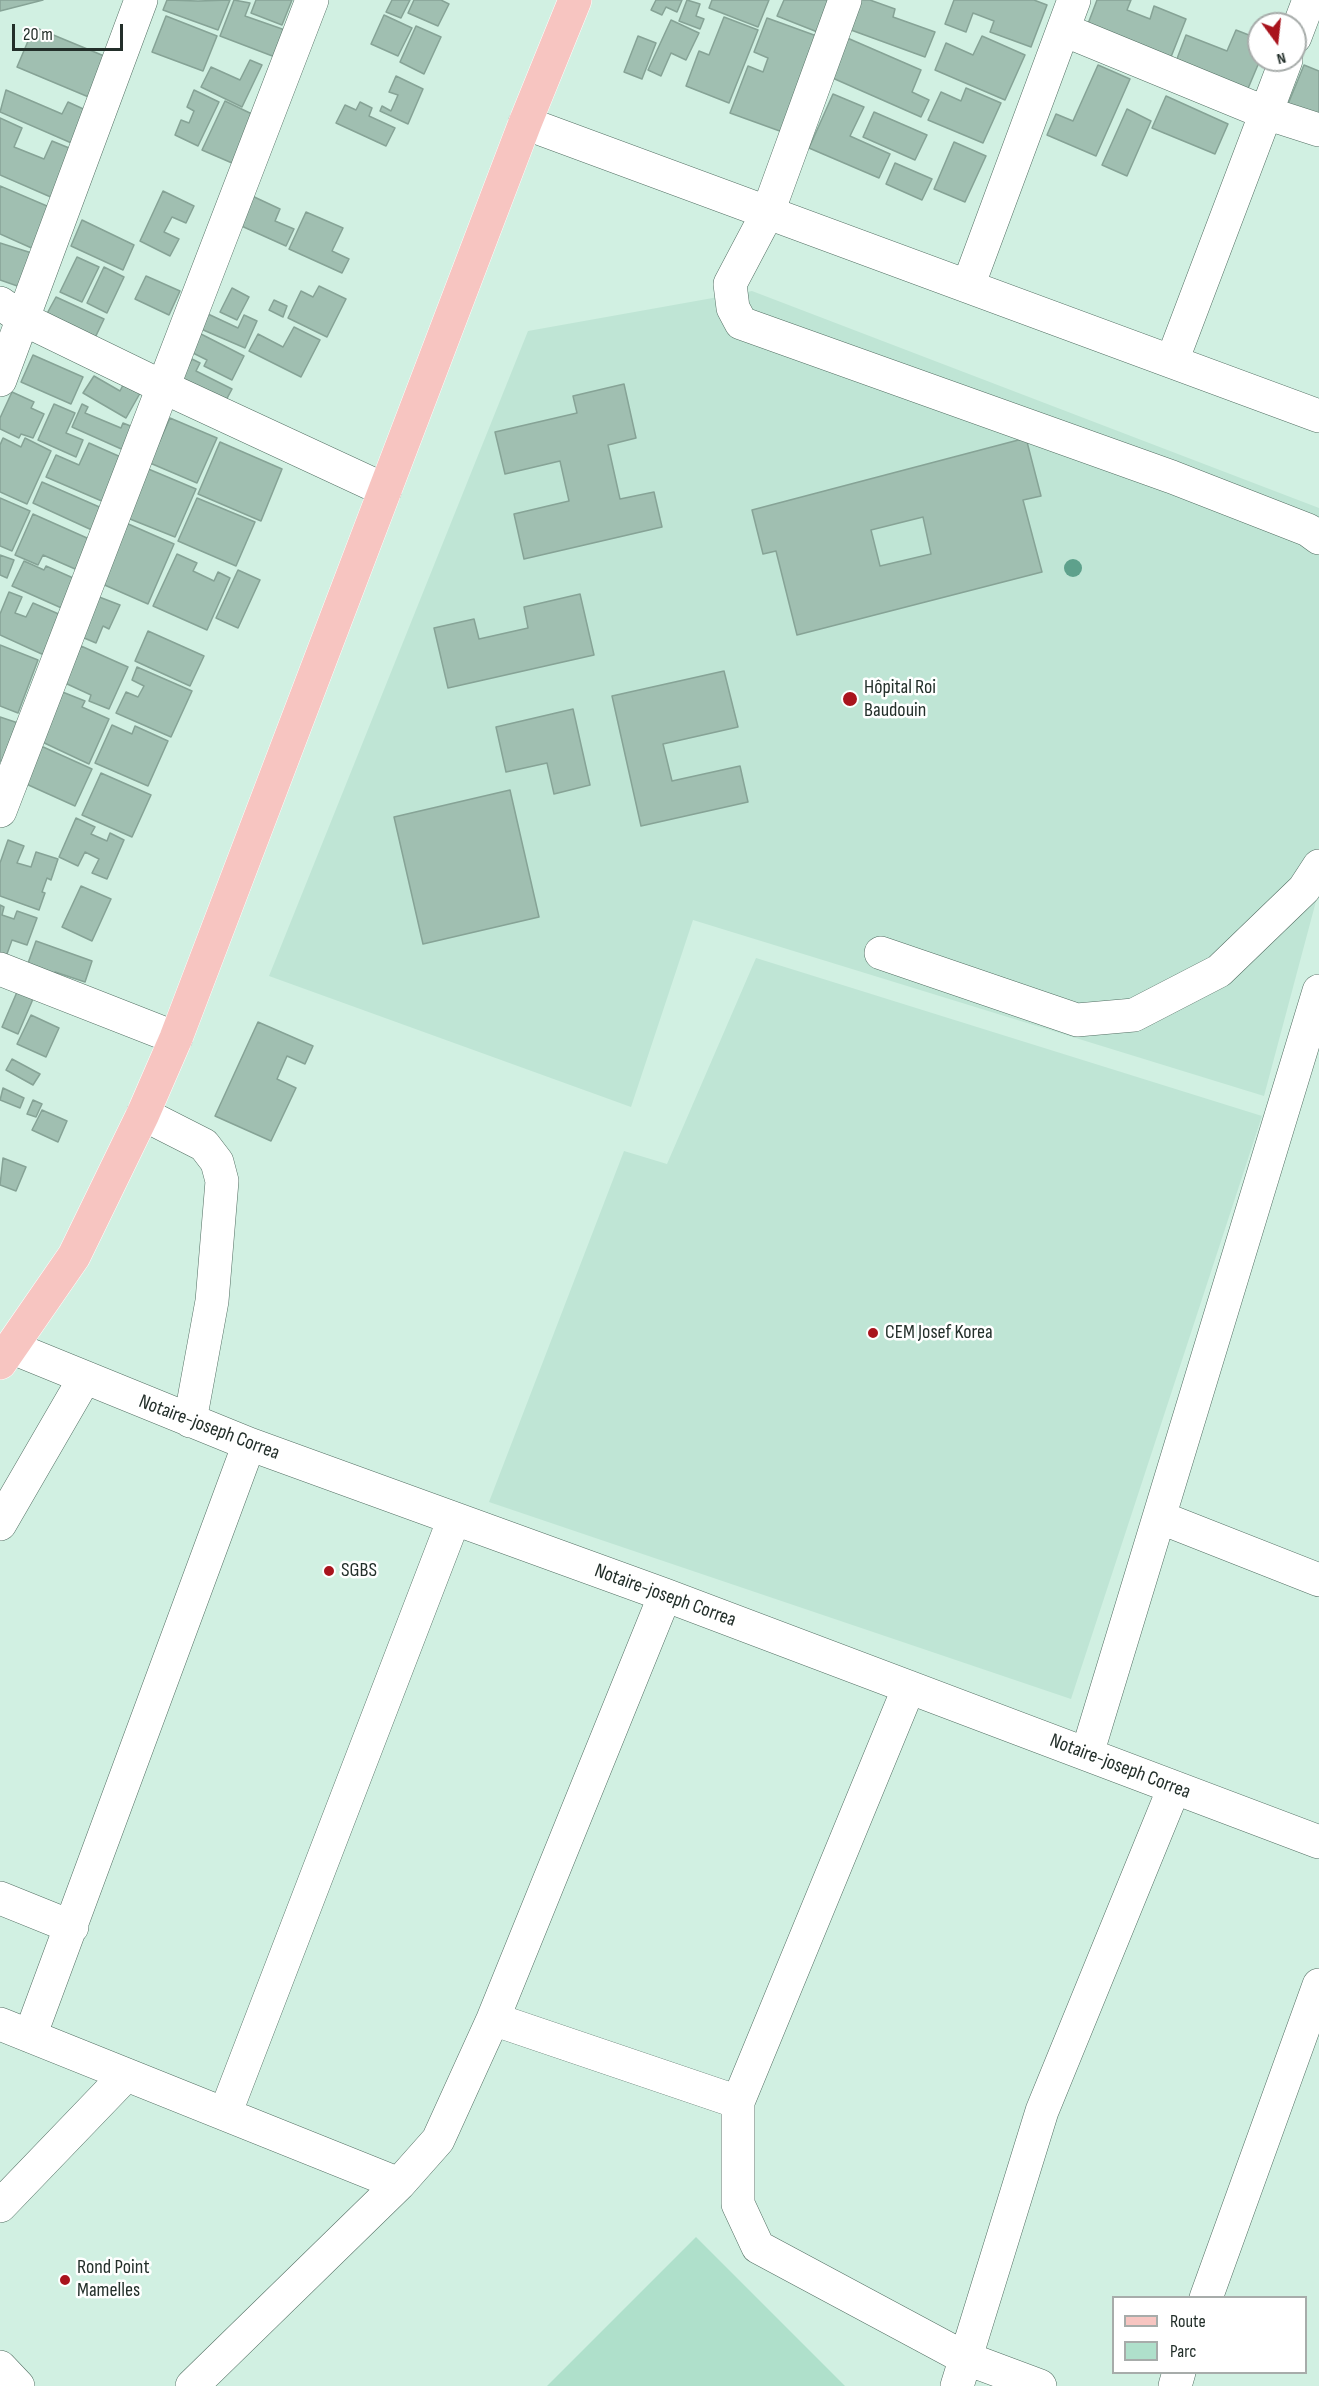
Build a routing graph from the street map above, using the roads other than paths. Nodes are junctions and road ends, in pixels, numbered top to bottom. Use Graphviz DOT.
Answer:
graph roads {
  1 [pos="141,0"];
  2 [pos="312,0"];
  3 [pos="575,0"];
  4 [pos="845,0"];
  5 [pos="1069,15"];
  6 [pos="1281,72"];
  7 [pos="1266,113"];
  8 [pos="525,123"];
  9 [pos="1319,130"];
  10 [pos="768,212"];
  11 [pos="969,286"];
  12 [pos="11,311"];
  13 [pos="1172,361"];
  14 [pos="0,380"];
  15 [pos="163,387"];
  16 [pos="1319,416"];
  17 [pos="385,490"];
  18 [pos="1319,538"];
  19 [pos="0,811"];
  20 [pos="1319,866"];
  21 [pos="881,953"];
  22 [pos="0,969"];
  23 [pos="1319,990"];
  24 [pos="176,1038"];
  25 [pos="143,1114"];
  26 [pos="6,1356"];
  27 [pos="84,1379"];
  28 [pos="190,1421"];
  29 [pos="249,1444"];
  30 [pos="1160,1517"];
  31 [pos="454,1519"];
  32 [pos="0,1524"];
  33 [pos="1319,1580"];
  34 [pos="665,1595"];
  35 [pos="909,1687"];
  36 [pos="1087,1754"];
  37 [pos="1174,1788"];
  38 [pos="1319,1842"];
  39 [pos="0,1898"];
  40 [pos="72,1927"];
  41 [pos="1319,1985"];
  42 [pos="493,2019"];
  43 [pos="0,2024"];
  44 [pos="30,2036"];
  45 [pos="126,2075"];
  46 [pos="738,2102"];
  47 [pos="225,2114"];
  48 [pos="399,2184"];
  49 [pos="0,2206"];
  50 [pos="1207,2296"];
  51 [pos="0,2367"];
  52 [pos="961,2372"];
  53 [pos="18,2386"];
  54 [pos="192,2386"];
  55 [pos="1040,2386"];
  1 -- 12 [label="street"];
  2 -- 15 [label="street"];
  3 -- 8 [label="main road"];
  4 -- 10 [label="street"];
  5 -- 7 [label="street"];
  5 -- 11 [label="street"];
  6 -- 7 [label="street"];
  7 -- 9 [label="street"];
  7 -- 13 [label="street"];
  8 -- 10 [label="street"];
  8 -- 17 [label="main road"];
  10 -- 11 [label="street"];
  10 -- 18 [label="street"];
  11 -- 13 [label="street"];
  12 -- 14 [label="street"];
  12 -- 15 [label="street"];
  13 -- 16 [label="street"];
  15 -- 17 [label="street"];
  15 -- 19 [label="street"];
  17 -- 24 [label="main road"];
  20 -- 21 [label="street"];
  22 -- 24 [label="street"];
  23 -- 30 [label="street"];
  24 -- 25 [label="main road"];
  25 -- 26 [label="main road"];
  25 -- 28 [label="street"];
  26 -- 27 [label="street, Notaire-joseph Correa"];
  27 -- 28 [label="street, Notaire-joseph Correa"];
  27 -- 32 [label="street"];
  28 -- 29 [label="street, Notaire-joseph Correa"];
  29 -- 31 [label="street, Notaire-joseph Correa"];
  29 -- 40 [label="street"];
  30 -- 33 [label="street"];
  30 -- 36 [label="street"];
  31 -- 34 [label="street, Notaire-joseph Correa"];
  31 -- 47 [label="street"];
  34 -- 35 [label="street, Notaire-joseph Correa"];
  34 -- 42 [label="street"];
  35 -- 36 [label="street, Notaire-joseph Correa"];
  35 -- 46 [label="street"];
  36 -- 37 [label="street, Notaire-joseph Correa"];
  37 -- 38 [label="street, Notaire-joseph Correa"];
  37 -- 52 [label="street"];
  39 -- 40 [label="street"];
  40 -- 44 [label="street"];
  41 -- 50 [label="street"];
  42 -- 46 [label="street"];
  42 -- 48 [label="street"];
  43 -- 44 [label="street"];
  44 -- 45 [label="street"];
  45 -- 47 [label="street"];
  45 -- 49 [label="street"];
  46 -- 52 [label="street"];
  47 -- 48 [label="street"];
  48 -- 54 [label="street"];
  51 -- 53 [label="street"];
  52 -- 55 [label="street"];
}
